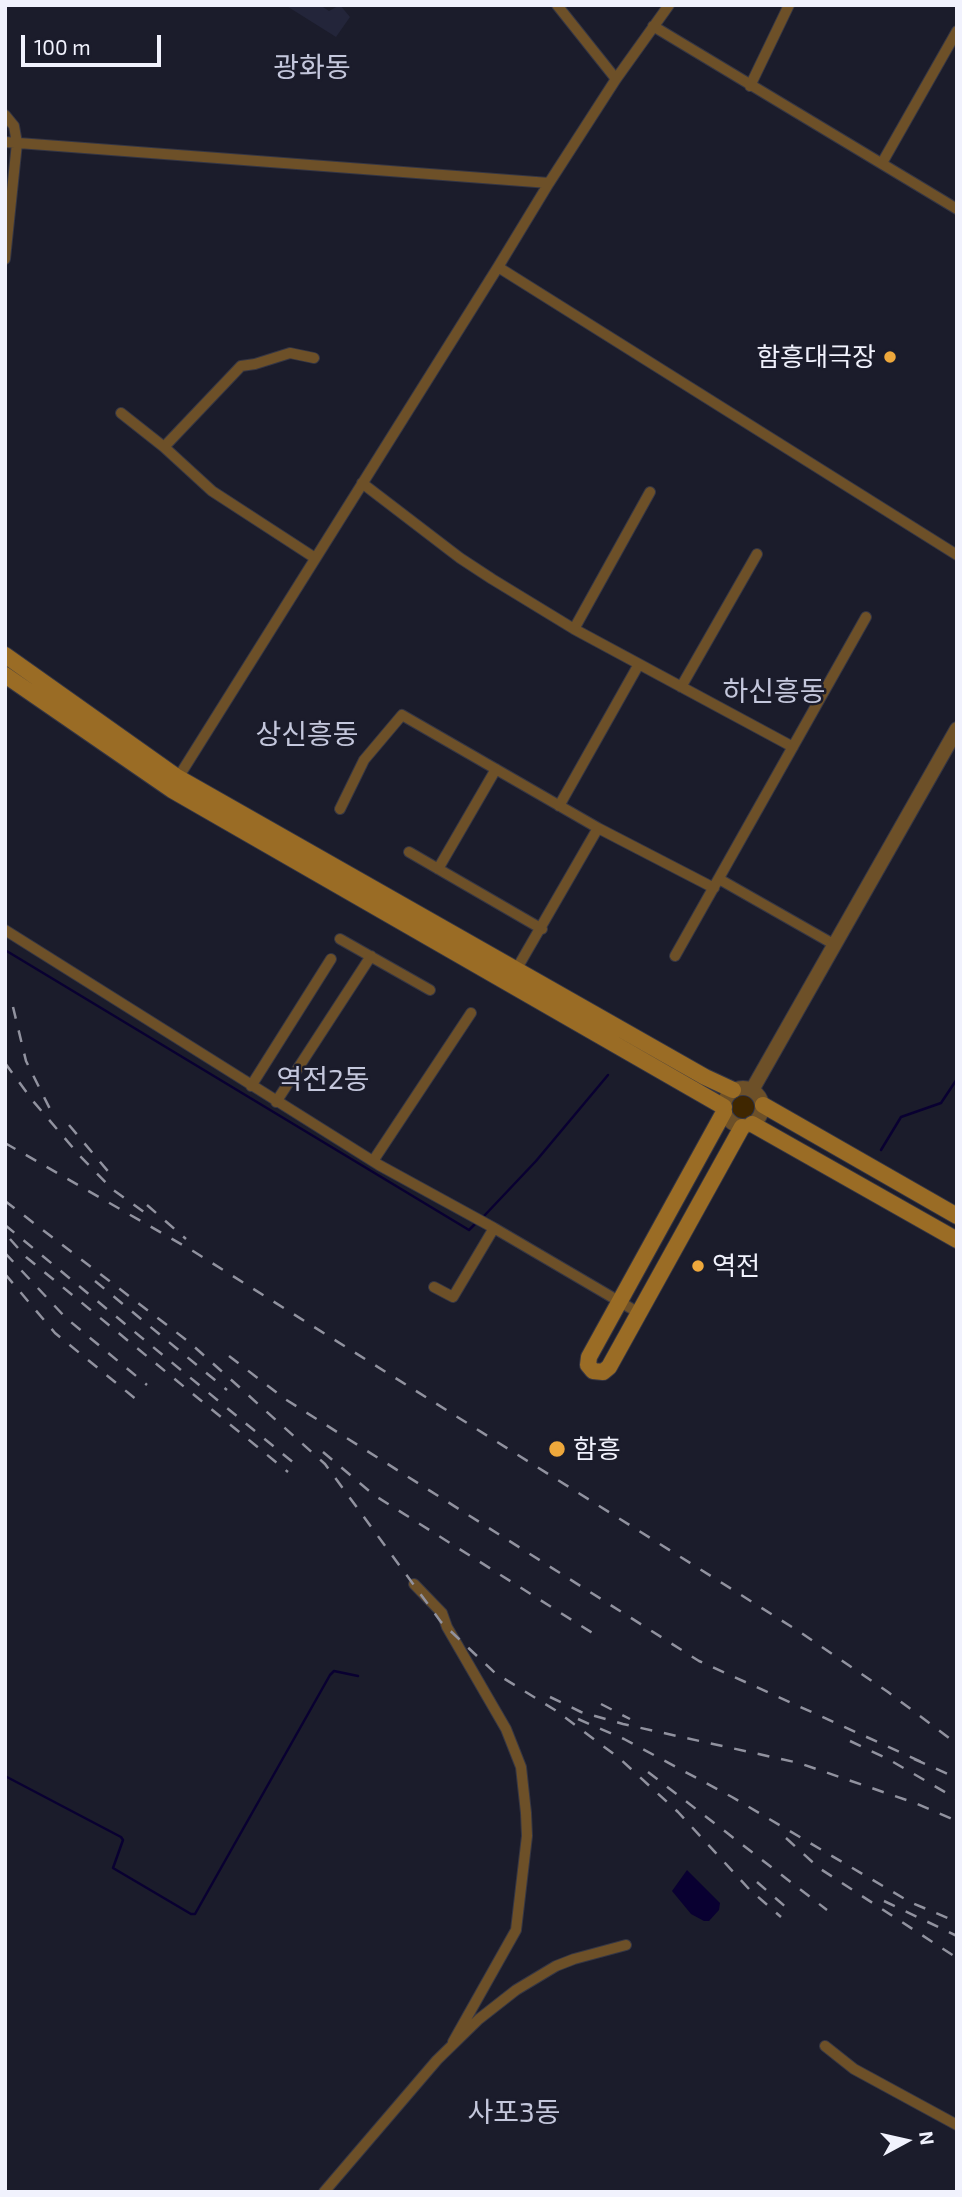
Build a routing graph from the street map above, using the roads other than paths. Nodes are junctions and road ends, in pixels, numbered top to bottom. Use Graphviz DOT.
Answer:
graph roads {
  1 [pos="557,5"];
  2 [pos="669,5"];
  3 [pos="789,5"];
  4 [pos="653,26"];
  5 [pos="957,31"];
  6 [pos="616,79"];
  7 [pos="750,86"];
  8 [pos="5,115"];
  9 [pos="11,143"];
  10 [pos="882,163"];
  11 [pos="548,183"];
  12 [pos="957,209"];
  13 [pos="5,259"];
  14 [pos="498,267"];
  15 [pos="314,358"];
  16 [pos="121,412"];
  17 [pos="164,447"];
  18 [pos="362,483"];
  19 [pos="650,492"];
  20 [pos="757,554"];
  21 [pos="957,555"];
  22 [pos="315,558"];
  23 [pos="866,617"];
  24 [pos="574,629"];
  25 [pos="5,655"];
  26 [pos="639,664"];
  27 [pos="5,675"];
  28 [pos="681,687"];
  29 [pos="957,729"];
  30 [pos="793,747"];
  31 [pos="496,769"];
  32 [pos="175,784"];
  33 [pos="559,806"];
  34 [pos="340,809"];
  35 [pos="598,828"];
  36 [pos="409,852"];
  37 [pos="438,869"];
  38 [pos="716,883"];
  39 [pos="542,929"];
  40 [pos="5,930"];
  41 [pos="341,939"];
  42 [pos="835,945"];
  43 [pos="371,956"];
  44 [pos="676,956"];
  45 [pos="331,959"];
  46 [pos="516,970"];
  47 [pos="430,990"];
  48 [pos="471,1013"];
  49 [pos="251,1086"];
  50 [pos="733,1090"];
  51 [pos="752,1090"];
  52 [pos="276,1102"];
  53 [pos="763,1104"];
  54 [pos="724,1109"];
  55 [pos="747,1126"];
  56 [pos="373,1161"];
  57 [pos="957,1216"];
  58 [pos="494,1228"];
  59 [pos="957,1240"];
  60 [pos="434,1287"];
  61 [pos="619,1302"];
  62 [pos="639,1313"];
  63 [pos="414,1584"];
  64 [pos="626,1945"];
  65 [pos="453,2042"];
  66 [pos="825,2046"];
  67 [pos="957,2125"];
  68 [pos="324,2192"];
  1 -- 6 [label="street"];
  2 -- 4 [label="street"];
  3 -- 7 [label="street"];
  4 -- 6 [label="street"];
  4 -- 7 [label="street"];
  5 -- 10 [label="street"];
  6 -- 11 [label="street"];
  7 -- 10 [label="street"];
  8 -- 9 [label="street"];
  9 -- 11 [label="street"];
  9 -- 13 [label="street"];
  10 -- 12 [label="street"];
  11 -- 14 [label="street"];
  14 -- 18 [label="street"];
  14 -- 21 [label="street"];
  15 -- 17 [label="street"];
  16 -- 17 [label="street"];
  17 -- 22 [label="street"];
  18 -- 22 [label="street"];
  18 -- 24 [label="street"];
  19 -- 24 [label="street"];
  20 -- 28 [label="street"];
  22 -- 32 [label="street"];
  23 -- 30 [label="street"];
  24 -- 26 [label="street"];
  25 -- 32 [label="main road"];
  26 -- 28 [label="street"];
  26 -- 33 [label="street"];
  27 -- 32 [label="main road"];
  28 -- 30 [label="street"];
  29 -- 42 [label="street"];
  30 -- 38 [label="street"];
  31 -- 33 [label="street"];
  31 -- 34 [label="street"];
  31 -- 37 [label="street"];
  32 -- 46 [label="main road"];
  32 -- 54 [label="main road"];
  33 -- 35 [label="street"];
  35 -- 38 [label="street"];
  35 -- 39 [label="street"];
  36 -- 37 [label="street"];
  37 -- 39 [label="street"];
  38 -- 42 [label="street"];
  38 -- 44 [label="street"];
  39 -- 46 [label="street"];
  40 -- 49 [label="street"];
  41 -- 43 [label="street"];
  42 -- 51 [label="street"];
  43 -- 47 [label="street"];
  43 -- 52 [label="street"];
  45 -- 49 [label="street"];
  46 -- 50 [label="main road"];
  48 -- 56 [label="street"];
  49 -- 52 [label="street"];
  50 -- 51 [label="street"];
  50 -- 54 [label="street"];
  51 -- 53 [label="street"];
  52 -- 56 [label="street"];
  53 -- 55 [label="street"];
  53 -- 57 [label="main road"];
  54 -- 55 [label="street"];
  54 -- 61 [label="main road"];
  55 -- 59 [label="main road"];
  55 -- 62 [label="main road"];
  56 -- 58 [label="street"];
  58 -- 60 [label="street"];
  58 -- 61 [label="street"];
  61 -- 62 [label="street"];
  61 -- 62 [label="main road"];
  63 -- 65 [label="street"];
  64 -- 65 [label="street"];
  65 -- 68 [label="street"];
  66 -- 67 [label="street"];
}
